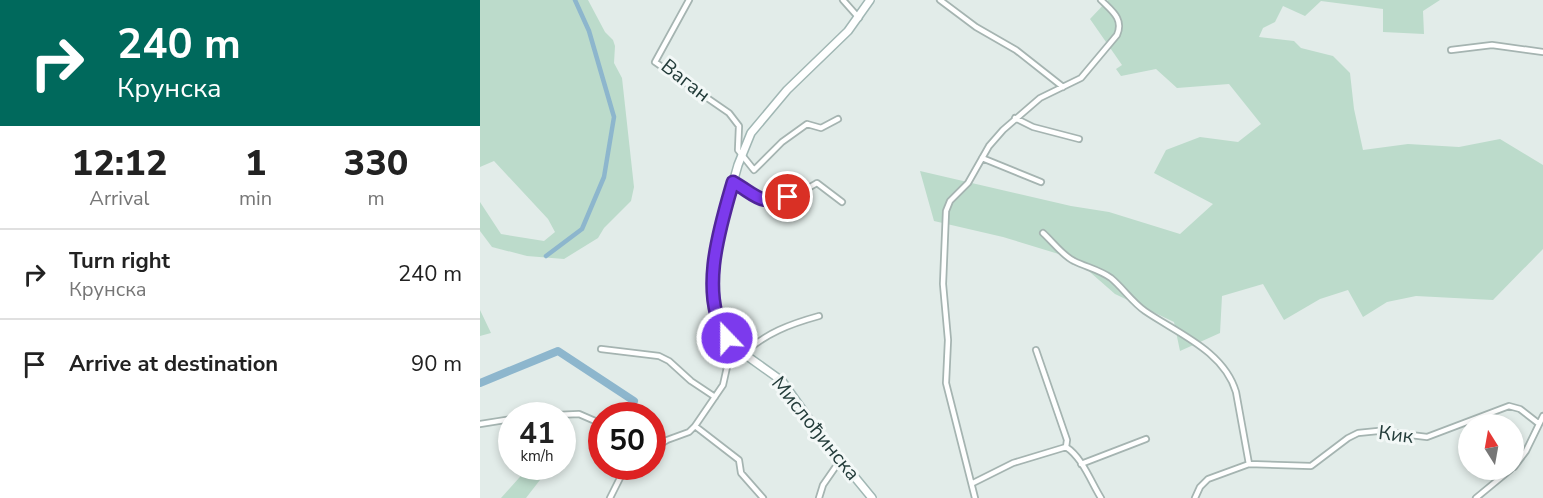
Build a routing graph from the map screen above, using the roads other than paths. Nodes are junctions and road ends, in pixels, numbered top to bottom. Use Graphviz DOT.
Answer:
graph roads {
  1 [pos="689,0"];
  2 [pos="843,0"];
  3 [pos="870,0"];
  4 [pos="940,0"];
  5 [pos="1101,0"];
  6 [pos="859,18"];
  7 [pos="1451,50"];
  8 [pos="1543,52"];
  9 [pos="1063,87"];
  10 [pos="1015,118"];
  11 [pos="838,119"];
  12 [pos="1079,139"];
  13 [pos="742,156"];
  14 [pos="982,158"];
  15 [pos="733,182"];
  16 [pos="1041,182"];
  17 [pos="842,202"];
  18 [pos="1043,233"];
  19 [pos="819,316"];
  20 [pos="729,340"];
  21 [pos="601,349"];
  22 [pos="1036,350"];
  23 [pos="743,354"];
  24 [pos="715,397"];
  25 [pos="1543,416"];
  26 [pos="498,421"];
  27 [pos="1538,423"];
  28 [pos="480,424"];
  29 [pos="695,426"];
  30 [pos="1146,439"];
  31 [pos="666,441"];
  32 [pos="1066,447"];
  33 [pos="1524,454"];
  34 [pos="841,459"];
  35 [pos="1081,464"];
  36 [pos="1249,464"];
  37 [pos="619,480"];
  38 [pos="1498,480"];
  39 [pos="973,483"];
  40 [pos="610,498"];
  41 [pos="763,498"];
  42 [pos="819,498"];
  43 [pos="872,498"];
  44 [pos="975,498"];
  45 [pos="1101,498"];
  46 [pos="1194,498"];
  47 [pos="1476,498"];
  1 -- 13 [label="street, Ваган"];
  2 -- 6 [label="street"];
  3 -- 6 [label="main road, Мислођинска"];
  4 -- 9 [label="street"];
  5 -- 9 [label="street"];
  6 -- 13 [label="main road, Мислођинска"];
  7 -- 8 [label="street"];
  9 -- 10 [label="street"];
  10 -- 12 [label="street"];
  10 -- 14 [label="street"];
  11 -- 13 [label="street"];
  13 -- 15 [label="main road, Мислођинска"];
  14 -- 16 [label="street"];
  14 -- 39 [label="street"];
  15 -- 17 [label="street"];
  15 -- 20 [label="main road, Мислођинска"];
  18 -- 36 [label="street"];
  19 -- 23 [label="street"];
  20 -- 23 [label="main road, Мислођинска"];
  20 -- 24 [label="street"];
  21 -- 24 [label="street"];
  22 -- 32 [label="street"];
  23 -- 34 [label="main road, Мислођинска"];
  24 -- 29 [label="street"];
  25 -- 27 [label="street"];
  26 -- 28 [label="street"];
  27 -- 33 [label="street"];
  27 -- 36 [label="street, Кик"];
  29 -- 31 [label="street"];
  29 -- 41 [label="street"];
  30 -- 35 [label="street"];
  32 -- 35 [label="street"];
  32 -- 39 [label="street"];
  34 -- 42 [label="street"];
  34 -- 43 [label="main road, Мислођинска"];
  35 -- 45 [label="street"];
  36 -- 46 [label="street, Кик"];
  37 -- 40 [label="street"];
  38 -- 47 [label="street"];
  39 -- 44 [label="street"];
}
